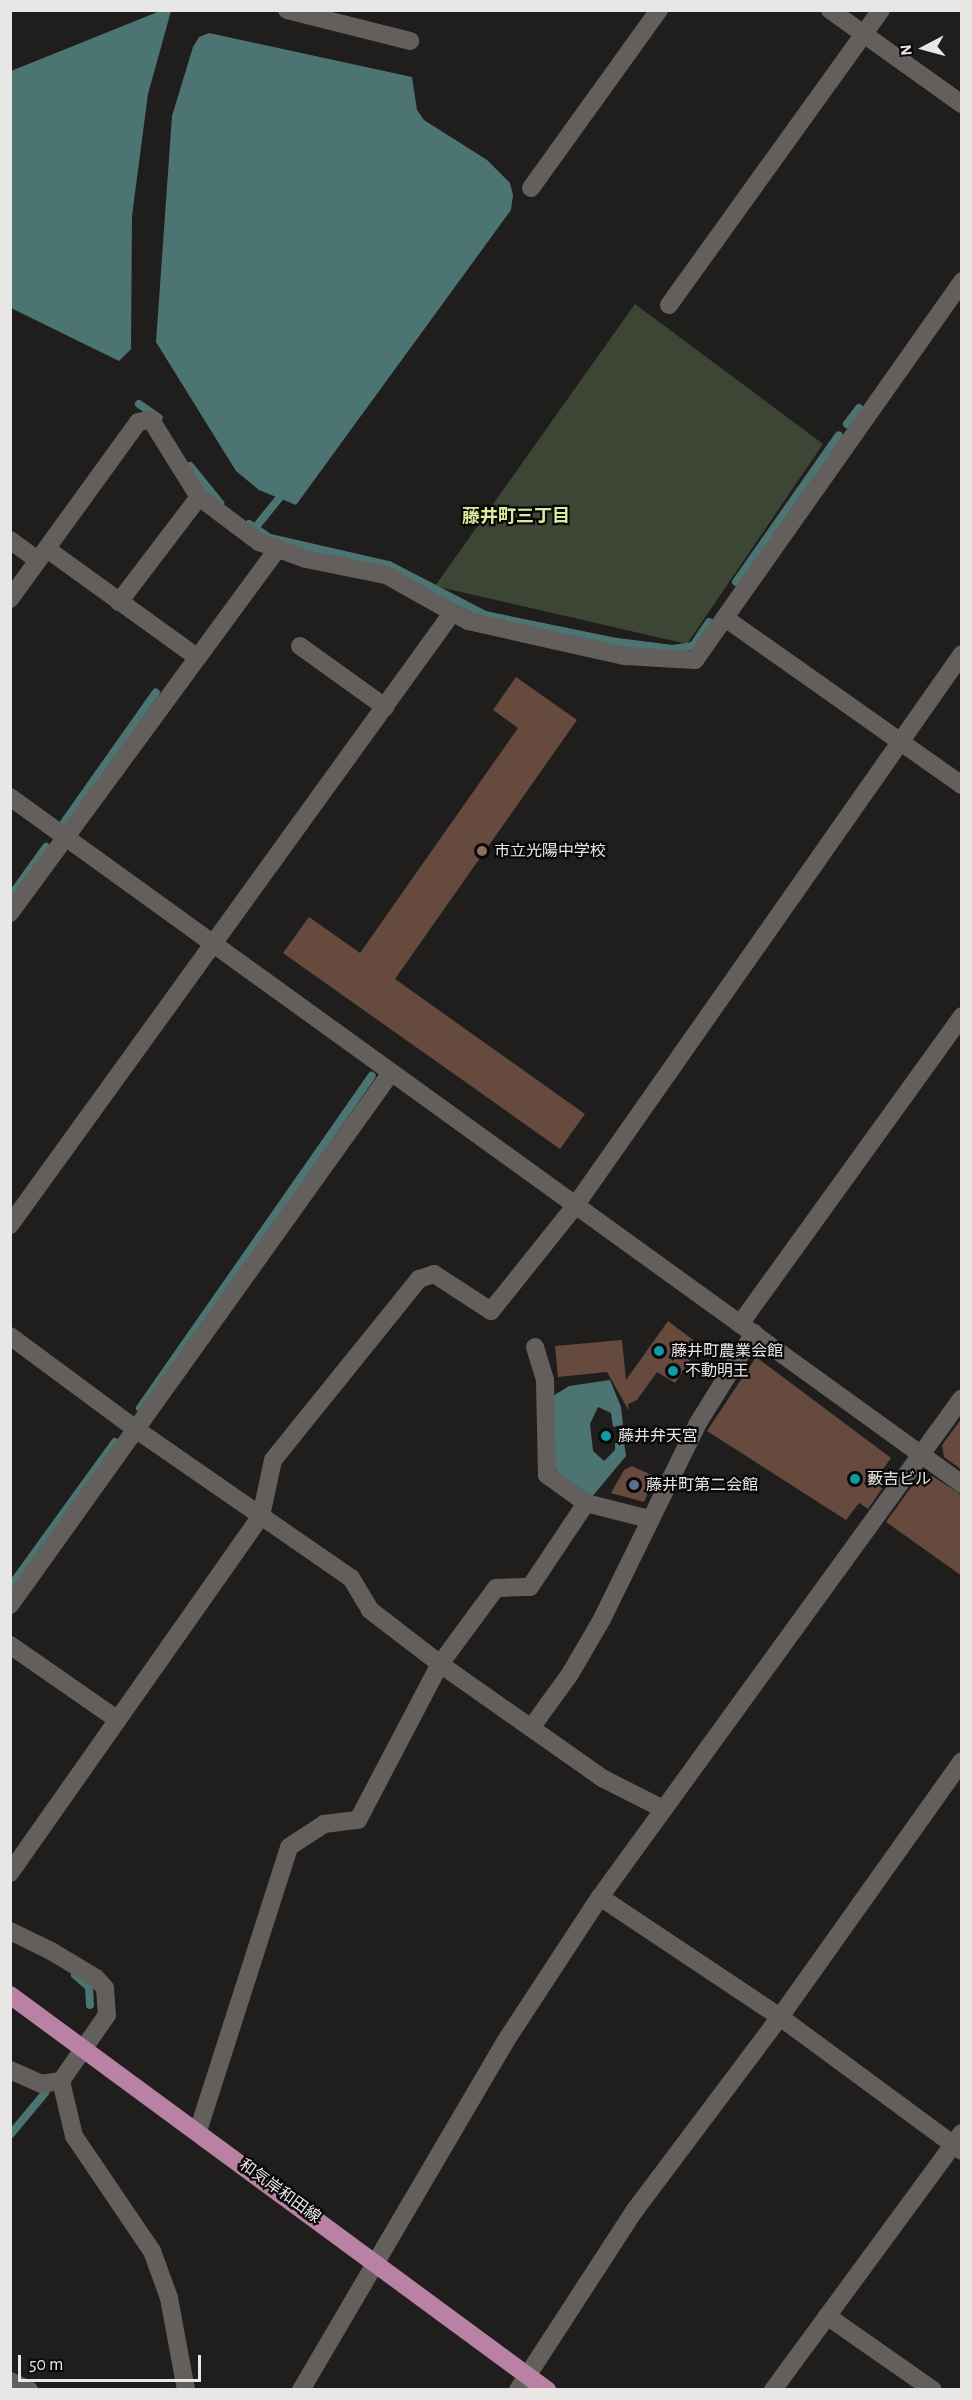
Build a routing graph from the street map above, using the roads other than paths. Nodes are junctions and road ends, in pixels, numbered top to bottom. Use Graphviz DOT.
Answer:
graph roads {
  1 [pos="287,10"];
  2 [pos="659,10"];
  3 [pos="830,10"];
  4 [pos="881,10"];
  5 [pos="864,34"];
  6 [pos="410,41"];
  7 [pos="962,104"];
  8 [pos="531,188"];
  9 [pos="962,281"];
  10 [pos="669,305"];
  11 [pos="199,497"];
  12 [pos="10,540"];
  13 [pos="277,549"];
  14 [pos="42,555"];
  15 [pos="10,599"];
  16 [pos="119,602"];
  17 [pos="452,613"];
  18 [pos="724,618"];
  19 [pos="300,646"];
  20 [pos="962,654"];
  21 [pos="197,657"];
  22 [pos="385,707"];
  23 [pos="900,741"];
  24 [pos="962,785"];
  25 [pos="10,797"];
  26 [pos="64,837"];
  27 [pos="10,913"];
  28 [pos="212,946"];
  29 [pos="962,1016"];
  30 [pos="390,1074"];
  31 [pos="575,1206"];
  32 [pos="10,1225"];
  33 [pos="747,1328"];
  34 [pos="10,1336"];
  35 [pos="535,1347"];
  36 [pos="962,1398"];
  37 [pos="137,1430"];
  38 [pos="922,1454"];
  39 [pos="962,1484"];
  40 [pos="586,1503"];
  41 [pos="261,1516"];
  42 [pos="649,1519"];
  43 [pos="10,1605"];
  44 [pos="10,1645"];
  45 [pos="440,1665"];
  46 [pos="118,1720"];
  47 [pos="531,1728"];
  48 [pos="962,1761"];
  49 [pos="663,1809"];
  50 [pos="10,1873"];
  51 [pos="600,1897"];
  52 [pos="10,1931"];
  53 [pos="10,1995"];
  54 [pos="780,2017"];
  55 [pos="85,2049"];
  56 [pos="10,2070"];
  57 [pos="61,2081"];
  58 [pos="198,2131"];
  59 [pos="959,2143"];
  60 [pos="377,2262"];
  61 [pos="827,2316"];
  62 [pos="10,2381"];
  63 [pos="523,2382"];
  64 [pos="29,2390"];
  65 [pos="186,2390"];
  66 [pos="301,2390"];
  67 [pos="547,2390"];
  68 [pos="773,2390"];
  69 [pos="933,2390"];
  1 -- 6 [label="street"];
  2 -- 8 [label="street"];
  3 -- 5 [label="street"];
  4 -- 5 [label="street"];
  5 -- 7 [label="street"];
  5 -- 10 [label="street"];
  9 -- 18 [label="street"];
  11 -- 13 [label="street"];
  11 -- 14 [label="street"];
  11 -- 16 [label="street"];
  12 -- 14 [label="street"];
  13 -- 17 [label="street"];
  13 -- 21 [label="street"];
  14 -- 15 [label="street"];
  14 -- 16 [label="street"];
  16 -- 21 [label="street"];
  17 -- 18 [label="street"];
  17 -- 22 [label="street"];
  18 -- 23 [label="street"];
  19 -- 22 [label="street"];
  20 -- 23 [label="street"];
  21 -- 26 [label="street"];
  22 -- 28 [label="street"];
  23 -- 24 [label="street"];
  23 -- 31 [label="street"];
  25 -- 26 [label="street"];
  26 -- 27 [label="street"];
  26 -- 28 [label="street"];
  28 -- 30 [label="street"];
  28 -- 32 [label="street"];
  29 -- 33 [label="street"];
  30 -- 31 [label="street"];
  30 -- 37 [label="street"];
  31 -- 33 [label="street"];
  31 -- 41 [label="street"];
  33 -- 38 [label="street"];
  33 -- 42 [label="street"];
  34 -- 37 [label="street"];
  35 -- 40 [label="street"];
  36 -- 38 [label="street"];
  37 -- 41 [label="street"];
  37 -- 43 [label="street"];
  38 -- 39 [label="street"];
  38 -- 49 [label="street"];
  40 -- 42 [label="street"];
  40 -- 45 [label="street"];
  41 -- 45 [label="street"];
  41 -- 46 [label="street"];
  42 -- 47 [label="street"];
  44 -- 46 [label="street"];
  45 -- 47 [label="street"];
  45 -- 58 [label="street"];
  46 -- 50 [label="street"];
  47 -- 49 [label="street"];
  48 -- 54 [label="street"];
  49 -- 51 [label="street"];
  51 -- 54 [label="street"];
  51 -- 60 [label="street"];
  52 -- 55 [label="street"];
  53 -- 55 [label="main road, 和気岸和田線"];
  54 -- 59 [label="street"];
  54 -- 63 [label="street"];
  55 -- 57 [label="street"];
  55 -- 58 [label="main road, 和気岸和田線"];
  56 -- 57 [label="street"];
  57 -- 65 [label="street"];
  58 -- 60 [label="main road, 和気岸和田線"];
  59 -- 61 [label="street"];
  60 -- 63 [label="main road, 和気岸和田線"];
  60 -- 66 [label="street"];
  61 -- 68 [label="street"];
  61 -- 69 [label="street"];
  62 -- 64 [label="street"];
  63 -- 67 [label="main road, 和気岸和田線"];
}
